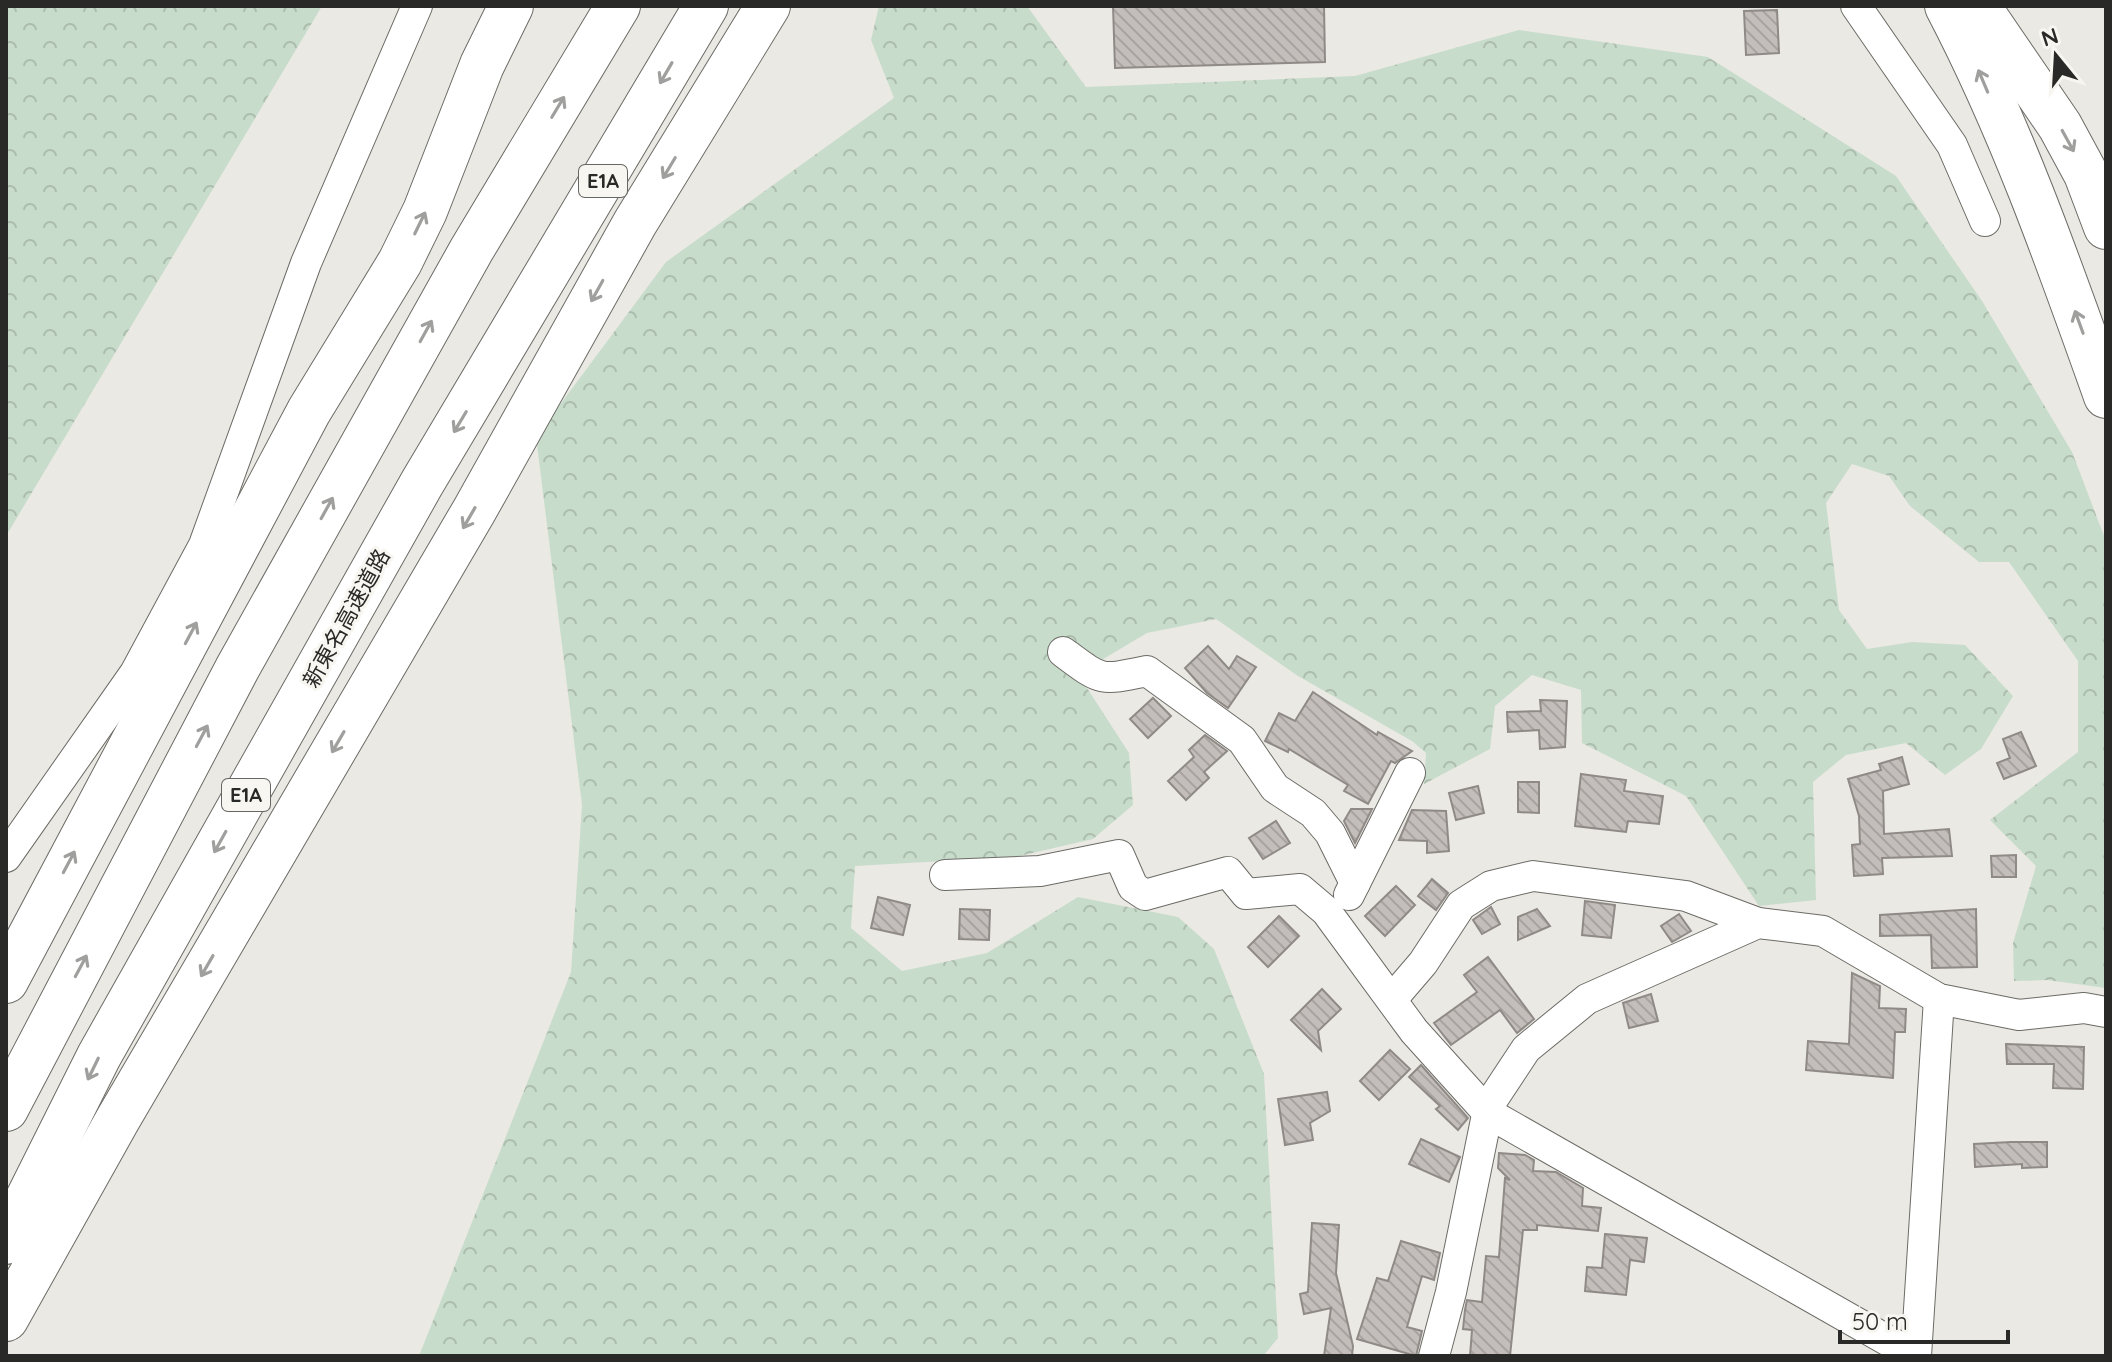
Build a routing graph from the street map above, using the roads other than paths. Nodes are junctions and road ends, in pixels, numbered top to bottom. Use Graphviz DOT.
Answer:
graph roads {
  1 [pos="417,6"];
  2 [pos="511,6"];
  3 [pos="618,6"];
  4 [pos="706,6"];
  5 [pos="768,6"];
  6 [pos="1856,6"];
  7 [pos="1947,6"];
  8 [pos="1978,6"];
  9 [pos="1985,221"];
  10 [pos="2106,227"];
  11 [pos="2106,396"];
  12 [pos="1063,652"];
  13 [pos="1410,773"];
  14 [pos="6,857"];
  15 [pos="945,875"];
  16 [pos="1355,883"];
  17 [pos="1335,922"];
  18 [pos="1758,923"];
  19 [pos="6,981"];
  20 [pos="1393,998"];
  21 [pos="1939,999"];
  22 [pos="2106,1012"];
  23 [pos="6,1109"];
  24 [pos="1488,1113"];
  25 [pos="6,1242"];
  26 [pos="6,1319"];
  27 [pos="1434,1356"];
  28 [pos="1915,1356"];
  1 -- 14 [label="street"];
  19 -- 2 [label="highway, one-way"];
  23 -- 3 [label="highway, one-way"];
  4 -- 25 [label="highway, 新東名高速道路 / E1A, one-way"];
  5 -- 26 [label="highway, one-way"];
  6 -- 9 [label="street"];
  11 -- 7 [label="highway, one-way"];
  8 -- 10 [label="highway, one-way"];
  12 -- 16 [label="street"];
  13 -- 16 [label="street"];
  15 -- 17 [label="street"];
  16 -- 17 [label="street"];
  17 -- 20 [label="street"];
  18 -- 20 [label="street"];
  18 -- 21 [label="street"];
  18 -- 24 [label="street"];
  20 -- 24 [label="street"];
  21 -- 22 [label="street"];
  21 -- 28 [label="street"];
  24 -- 27 [label="street"];
  24 -- 28 [label="street"];
}
